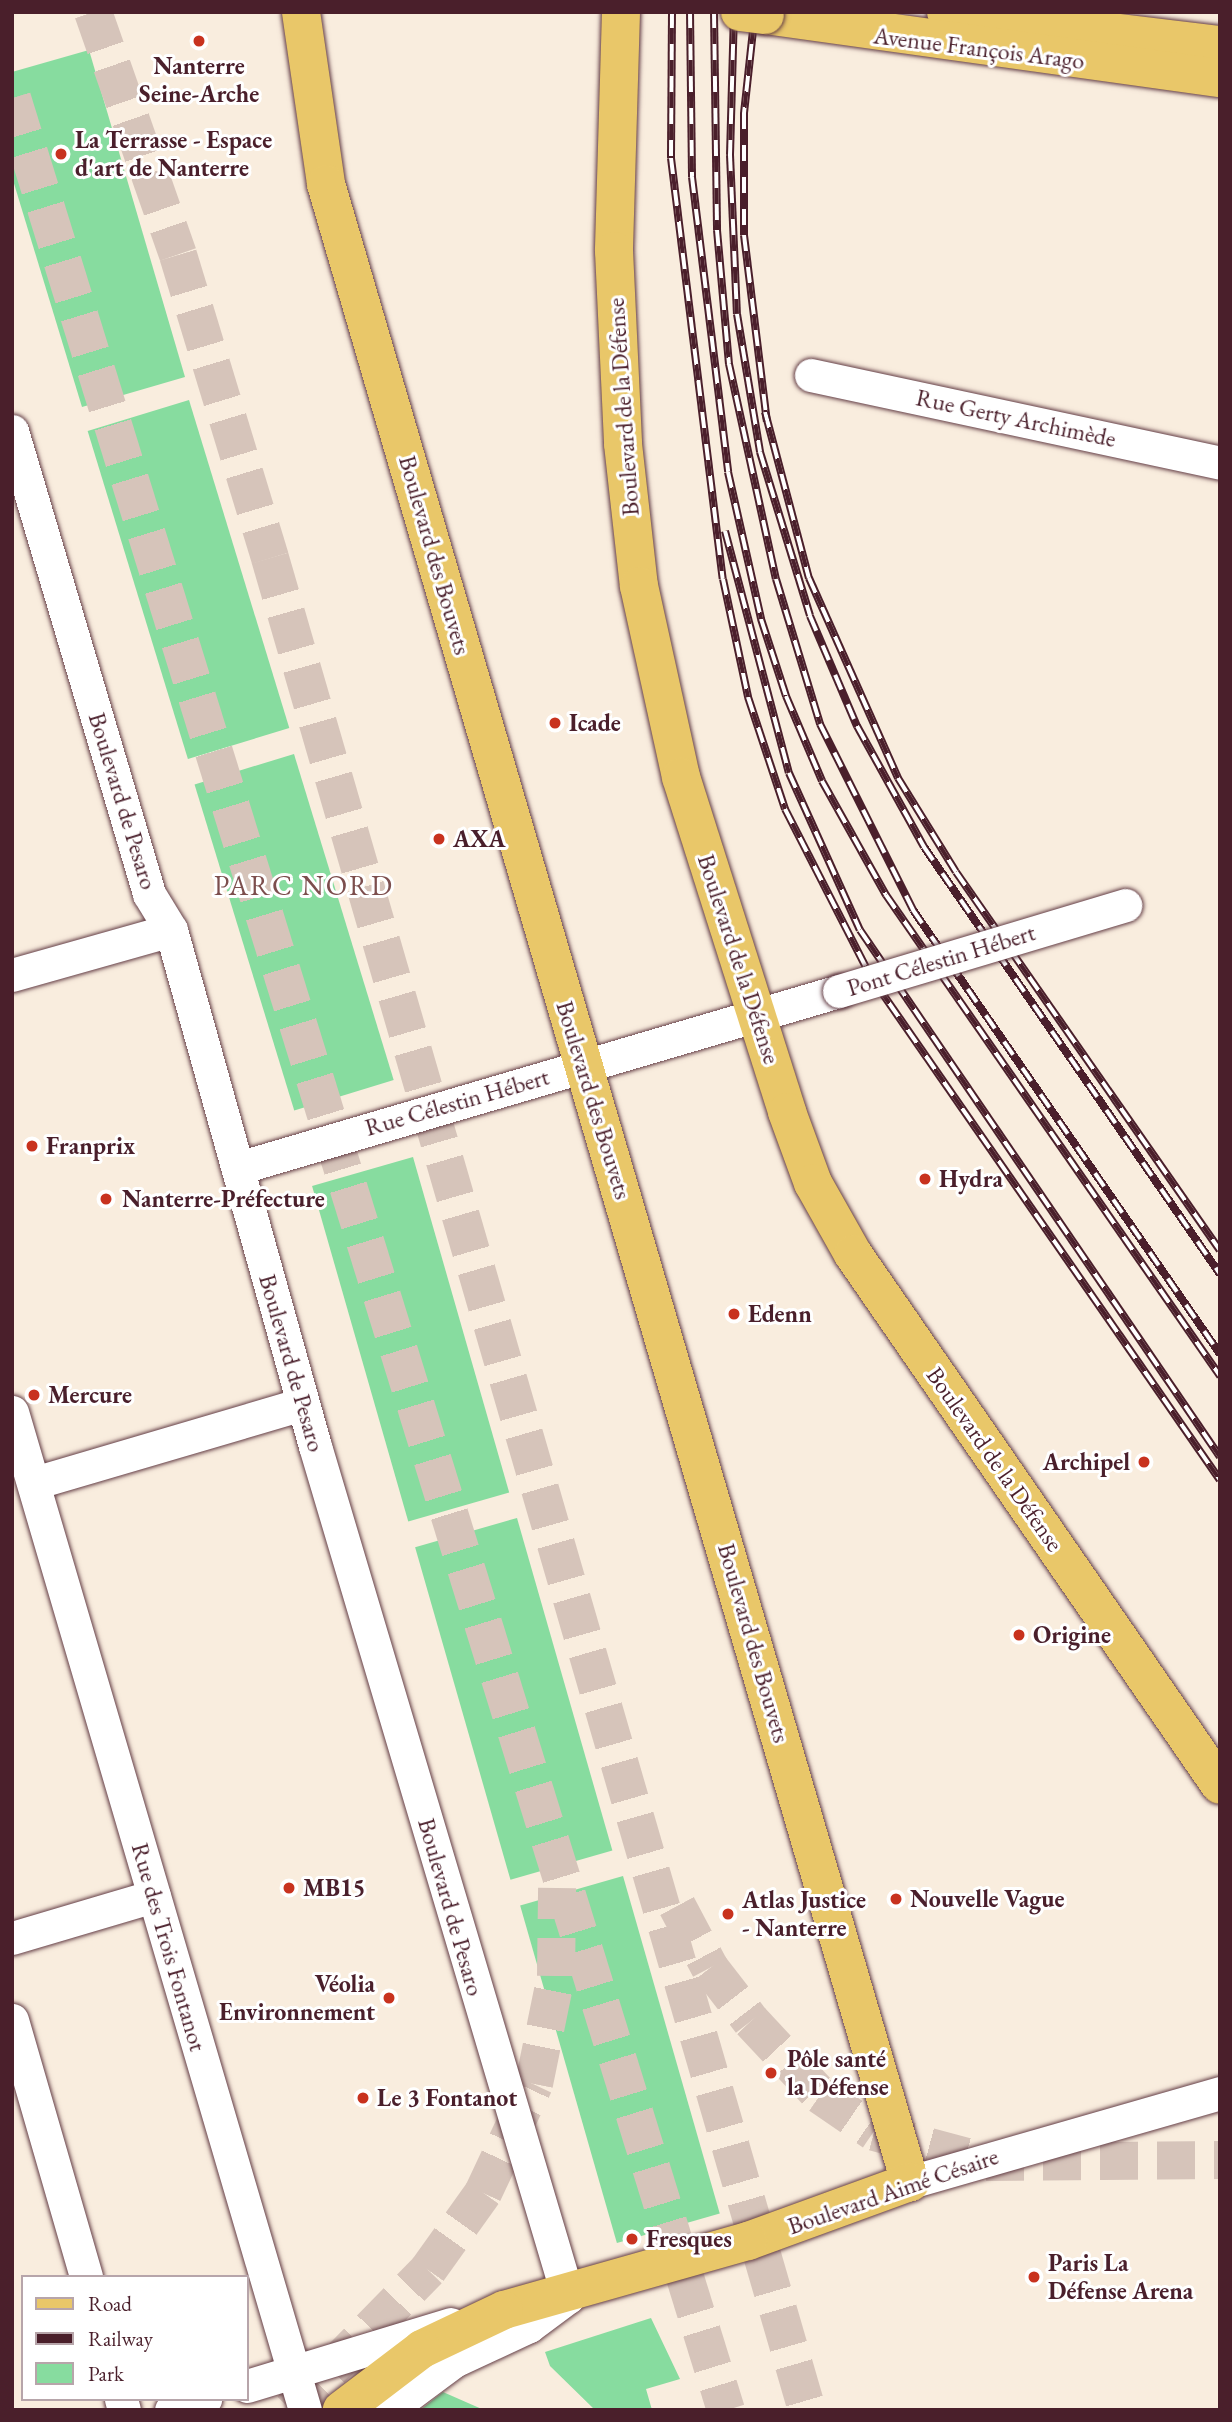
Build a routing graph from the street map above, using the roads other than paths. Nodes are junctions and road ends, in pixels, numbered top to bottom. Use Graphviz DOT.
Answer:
graph roads {
  1 [pos="301,12"];
  2 [pos="621,12"];
  3 [pos="946,12"];
  4 [pos="752,14"];
  5 [pos="1220,45"];
  6 [pos="1220,78"];
  7 [pos="811,375"];
  8 [pos="12,431"];
  9 [pos="1220,463"];
  10 [pos="1125,905"];
  11 [pos="171,930"];
  12 [pos="12,975"];
  13 [pos="756,1014"];
  14 [pos="584,1066"];
  15 [pos="238,1168"];
  16 [pos="303,1404"];
  17 [pos="12,1412"];
  18 [pos="34,1483"];
  19 [pos="1220,1784"];
  20 [pos="154,1896"];
  21 [pos="12,1938"];
  22 [pos="12,2020"];
  23 [pos="1220,2092"];
  24 [pos="910,2182"];
  25 [pos="85,2275"];
  26 [pos="568,2297"];
  27 [pos="504,2310"];
  28 [pos="294,2371"];
  29 [pos="248,2386"];
  30 [pos="199,2401"];
  31 [pos="171,2410"];
  32 [pos="305,2410"];
  33 [pos="342,2410"];
  34 [pos="388,2410"];
  1 -- 14 [label="main road, Boulevard des Bouvets"];
  2 -- 13 [label="main road, Boulevard de la Défense"];
  3 -- 5 [label="main road, Avenue François Arago"];
  4 -- 6 [label="main road, Avenue François Arago"];
  7 -- 9 [label="street, Rue Gerty Archimède"];
  8 -- 11 [label="street, Boulevard de Pesaro"];
  10 -- 13 [label="street, Pont Célestin Hébert, bridge"];
  11 -- 12 [label="street"];
  11 -- 15 [label="street, Boulevard de Pesaro"];
  13 -- 14 [label="street, Rue Célestin Hébert"];
  13 -- 19 [label="main road, Boulevard de la Défense"];
  14 -- 15 [label="street, Rue Célestin Hébert"];
  14 -- 24 [label="main road, Boulevard des Bouvets"];
  15 -- 16 [label="street, Boulevard de Pesaro"];
  16 -- 18 [label="street"];
  16 -- 26 [label="street, Boulevard de Pesaro"];
  17 -- 18 [label="street, Rue des Trois Fontanot"];
  18 -- 20 [label="street, Rue des Trois Fontanot"];
  20 -- 21 [label="street"];
  20 -- 28 [label="street, Rue des Trois Fontanot"];
  22 -- 25 [label="street"];
  23 -- 24 [label="street, Boulevard Aimé Césaire"];
  24 -- 26 [label="main road, Boulevard Aimé Césaire"];
  26 -- 27 [label="main road, Boulevard Aimé Césaire"];
  26 -- 34 [label="street, Boulevard Aimé Césaire"];
  27 -- 28 [label="street"];
  27 -- 33 [label="main road, Boulevard Aimé Césaire"];
  28 -- 29 [label="street"];
  28 -- 32 [label="street, Rue des Trois Fontanot"];
  30 -- 31 [label="street"];
}
